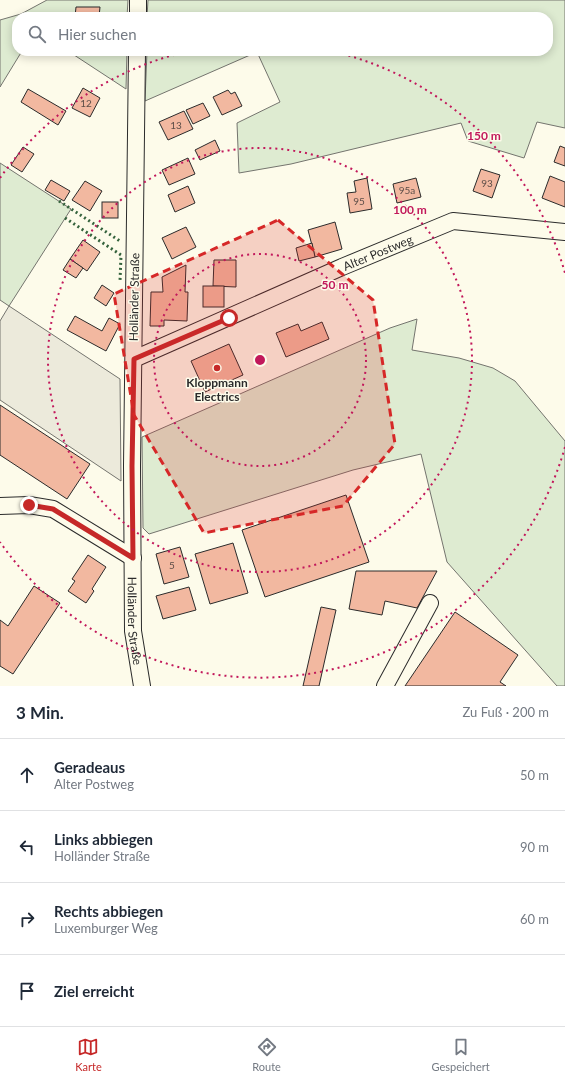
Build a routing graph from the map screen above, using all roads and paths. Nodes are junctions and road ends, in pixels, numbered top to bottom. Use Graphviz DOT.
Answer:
graph roads {
  1 [pos="138,0"];
  2 [pos="138,12"];
  3 [pos="137,56"];
  4 [pos="565,232"];
  5 [pos="134,359"];
  6 [pos="0,506"];
  7 [pos="133,558"];
  8 [pos="430,603"];
  9 [pos="142,686"];
  10 [pos="386,686"];
  1 -- 2 [label="street"];
  3 -- 5 [label="street, Holländer Straße"];
  4 -- 5 [label="street, Alter Postweg"];
  5 -- 7 [label="street, Holländer Straße"];
  6 -- 7 [label="street"];
  7 -- 9 [label="street, Holländer Straße"];
  8 -- 10 [label="street"];
}
